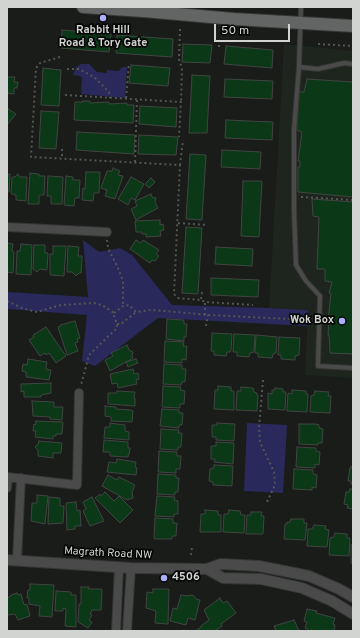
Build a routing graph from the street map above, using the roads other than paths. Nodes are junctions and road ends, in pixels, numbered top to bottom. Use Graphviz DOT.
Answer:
graph roads {
  1 [pos="83,7"];
  2 [pos="301,7"];
  3 [pos="300,23"];
  4 [pos="353,26"];
  5 [pos="353,64"];
  6 [pos="299,67"];
  7 [pos="7,227"];
  8 [pos="106,232"];
  9 [pos="353,368"];
  10 [pos="79,393"];
  11 [pos="7,477"];
  12 [pos="21,478"];
  13 [pos="7,488"];
  14 [pos="12,560"];
  15 [pos="119,567"];
  16 [pos="131,568"];
  17 [pos="207,569"];
  18 [pos="353,597"];
  19 [pos="353,614"];
  20 [pos="116,631"];
  21 [pos="127,631"];
  1 -- 3 [label="main road"];
  2 -- 3 [label="lane"];
  3 -- 4 [label="main road"];
  3 -- 6 [label="lane"];
  5 -- 6 [label="lane"];
  6 -- 9 [label="lane"];
  7 -- 8 [label="street"];
  10 -- 12 [label="street"];
  11 -- 12 [label="street"];
  11 -- 13 [label="street"];
  12 -- 14 [label="street"];
  14 -- 15 [label="street, Magrath Road NW"];
  15 -- 16 [label="street, Magrath Road NW"];
  15 -- 20 [label="street"];
  16 -- 17 [label="street, Magrath Road NW"];
  16 -- 21 [label="street"];
  17 -- 18 [label="street, Magrath Road NW"];
  17 -- 19 [label="street, Magrath Road NW"];
}
